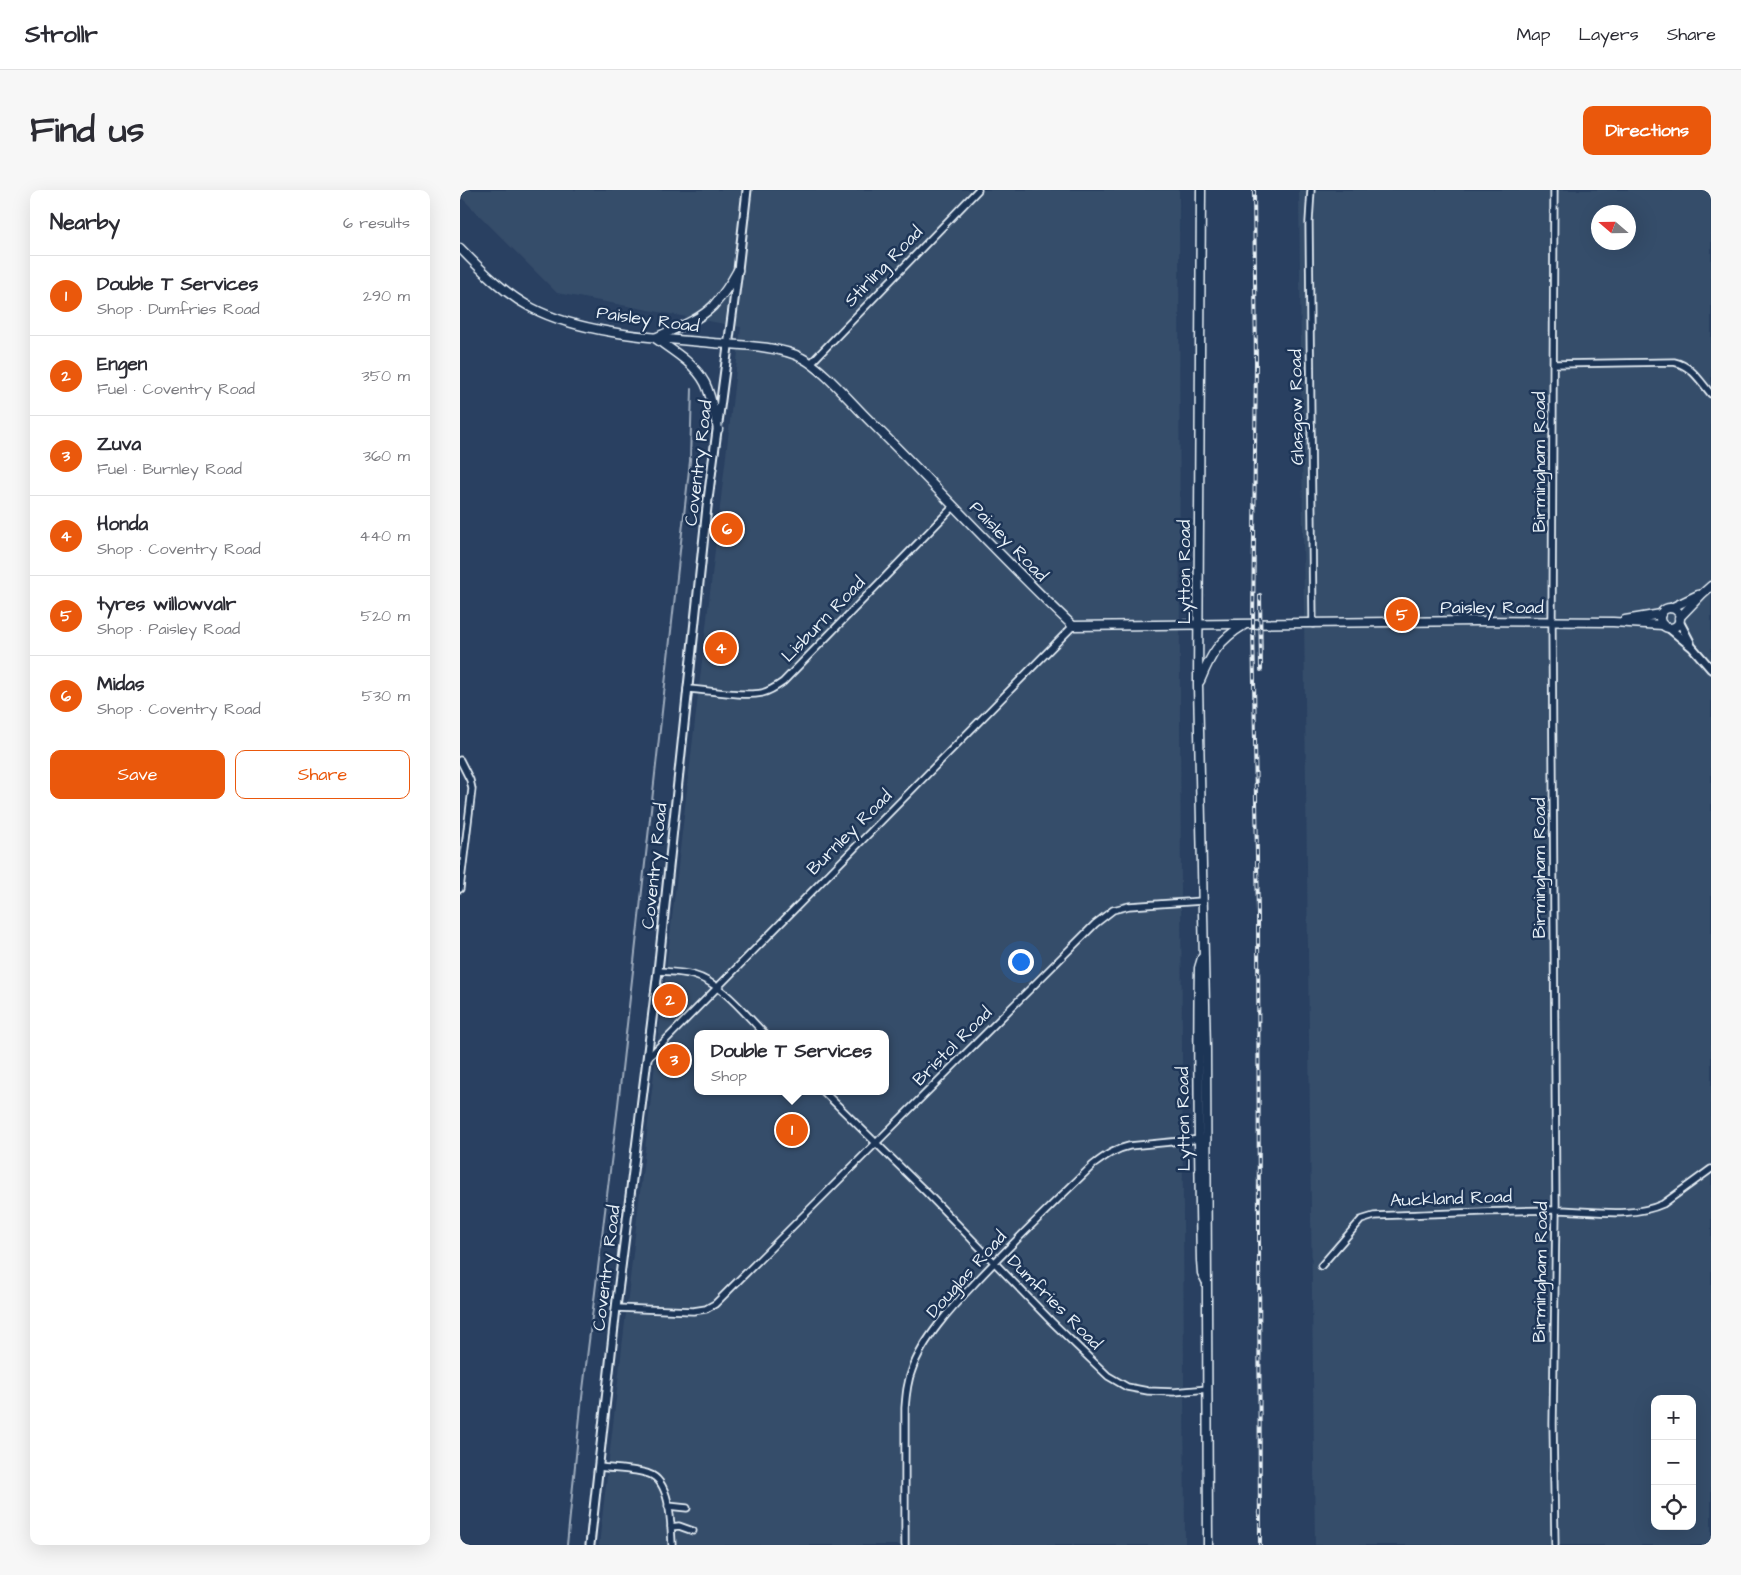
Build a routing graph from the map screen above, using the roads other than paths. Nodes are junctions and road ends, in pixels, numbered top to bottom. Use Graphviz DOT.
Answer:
graph roads {
  1 [pos="747,190"];
  2 [pos="978,190"];
  3 [pos="1201,190"];
  4 [pos="1311,190"];
  5 [pos="1554,190"];
  6 [pos="460,248"];
  7 [pos="738,270"];
  8 [pos="655,338"];
  9 [pos="728,344"];
  10 [pos="811,363"];
  11 [pos="1554,364"];
  12 [pos="1711,394"];
  13 [pos="718,429"];
  14 [pos="954,506"];
  15 [pos="1711,586"];
  16 [pos="1702,594"];
  17 [pos="1671,608"];
  18 [pos="1661,614"];
  19 [pos="1679,620"];
  20 [pos="1552,622"];
  21 [pos="1614,622"];
  22 [pos="1245,623"];
  23 [pos="1313,624"];
  24 [pos="1199,625"];
  25 [pos="1072,626"];
  26 [pos="1666,626"];
  27 [pos="1692,647"];
  28 [pos="1711,669"];
  29 [pos="1198,685"];
  30 [pos="688,689"];
  31 [pos="460,760"];
  32 [pos="461,873"];
  33 [pos="460,889"];
  34 [pos="1202,901"];
  35 [pos="658,971"];
  36 [pos="718,987"];
  37 [pos="761,1030"];
  38 [pos="647,1059"];
  39 [pos="827,1095"];
  40 [pos="1202,1139"];
  41 [pos="876,1144"];
  42 [pos="1711,1169"];
  43 [pos="1556,1210"];
  44 [pos="994,1262"];
  45 [pos="1321,1266"];
  46 [pos="616,1308"];
  47 [pos="1208,1390"];
  48 [pos="599,1466"];
  49 [pos="668,1506"];
  50 [pos="687,1508"];
  51 [pos="671,1527"];
  52 [pos="693,1530"];
  53 [pos="590,1545"];
  54 [pos="672,1545"];
  55 [pos="905,1545"];
  56 [pos="1208,1545"];
  57 [pos="1555,1545"];
  1 -- 7 [label="street, Coventry Road"];
  2 -- 10 [label="street, Stirling Road"];
  3 -- 24 [label="main road, Lytton Road"];
  4 -- 23 [label="street, Glasgow Road"];
  5 -- 11 [label="street, Birmingham Road"];
  6 -- 8 [label="main road, Paisley Road"];
  7 -- 8 [label="main road"];
  7 -- 9 [label="street, Coventry Road"];
  8 -- 9 [label="main road, Paisley Road"];
  8 -- 13 [label="main road"];
  9 -- 10 [label="main road, Paisley Road"];
  9 -- 13 [label="street, Coventry Road"];
  10 -- 14 [label="main road, Paisley Road"];
  11 -- 12 [label="street"];
  11 -- 20 [label="street, Birmingham Road"];
  13 -- 30 [label="street, Coventry Road"];
  14 -- 25 [label="main road, Paisley Road"];
  14 -- 30 [label="street, Lisburn Road"];
  15 -- 16 [label="main road"];
  16 -- 17 [label="main road"];
  16 -- 19 [label="main road"];
  17 -- 18 [label="main road"];
  17 -- 19 [label="main road"];
  18 -- 21 [label="main road, Paisley Road"];
  18 -- 26 [label="main road"];
  19 -- 26 [label="main road"];
  19 -- 27 [label="street"];
  20 -- 21 [label="main road, Paisley Road"];
  20 -- 23 [label="main road, Paisley Road"];
  20 -- 43 [label="street, Birmingham Road"];
  21 -- 26 [label="main road, Paisley Road"];
  22 -- 23 [label="main road, Paisley Road"];
  22 -- 24 [label="main road, Paisley Road"];
  22 -- 29 [label="main road"];
  24 -- 25 [label="main road, Paisley Road"];
  24 -- 29 [label="main road, Lytton Road"];
  25 -- 36 [label="street, Burnley Road"];
  26 -- 27 [label="street"];
  27 -- 28 [label="street"];
  29 -- 34 [label="main road, Lytton Road"];
  30 -- 35 [label="street, Coventry Road"];
  31 -- 32 [label="street"];
  32 -- 33 [label="street"];
  34 -- 40 [label="main road, Lytton Road"];
  34 -- 41 [label="street, Bristol Road"];
  35 -- 36 [label="street"];
  35 -- 38 [label="street, Coventry Road"];
  36 -- 37 [label="street"];
  36 -- 38 [label="street, Burnley Road"];
  38 -- 46 [label="street, Coventry Road"];
  39 -- 41 [label="street, Dumfries Road"];
  40 -- 44 [label="street, Douglas Road"];
  40 -- 47 [label="main road, Lytton Road"];
  41 -- 44 [label="street, Dumfries Road"];
  41 -- 46 [label="street, Bristol Road"];
  42 -- 43 [label="street, Auckland Road"];
  43 -- 45 [label="street, Auckland Road"];
  43 -- 57 [label="street, Birmingham Road"];
  44 -- 47 [label="street, Dumfries Road"];
  44 -- 55 [label="street, Douglas Road"];
  46 -- 48 [label="street, Coventry Road"];
  47 -- 56 [label="main road, Lytton Road"];
  48 -- 49 [label="street"];
  48 -- 53 [label="street, Coventry Road"];
  49 -- 50 [label="street"];
  49 -- 51 [label="street"];
  51 -- 52 [label="street"];
  51 -- 54 [label="street"];
}
